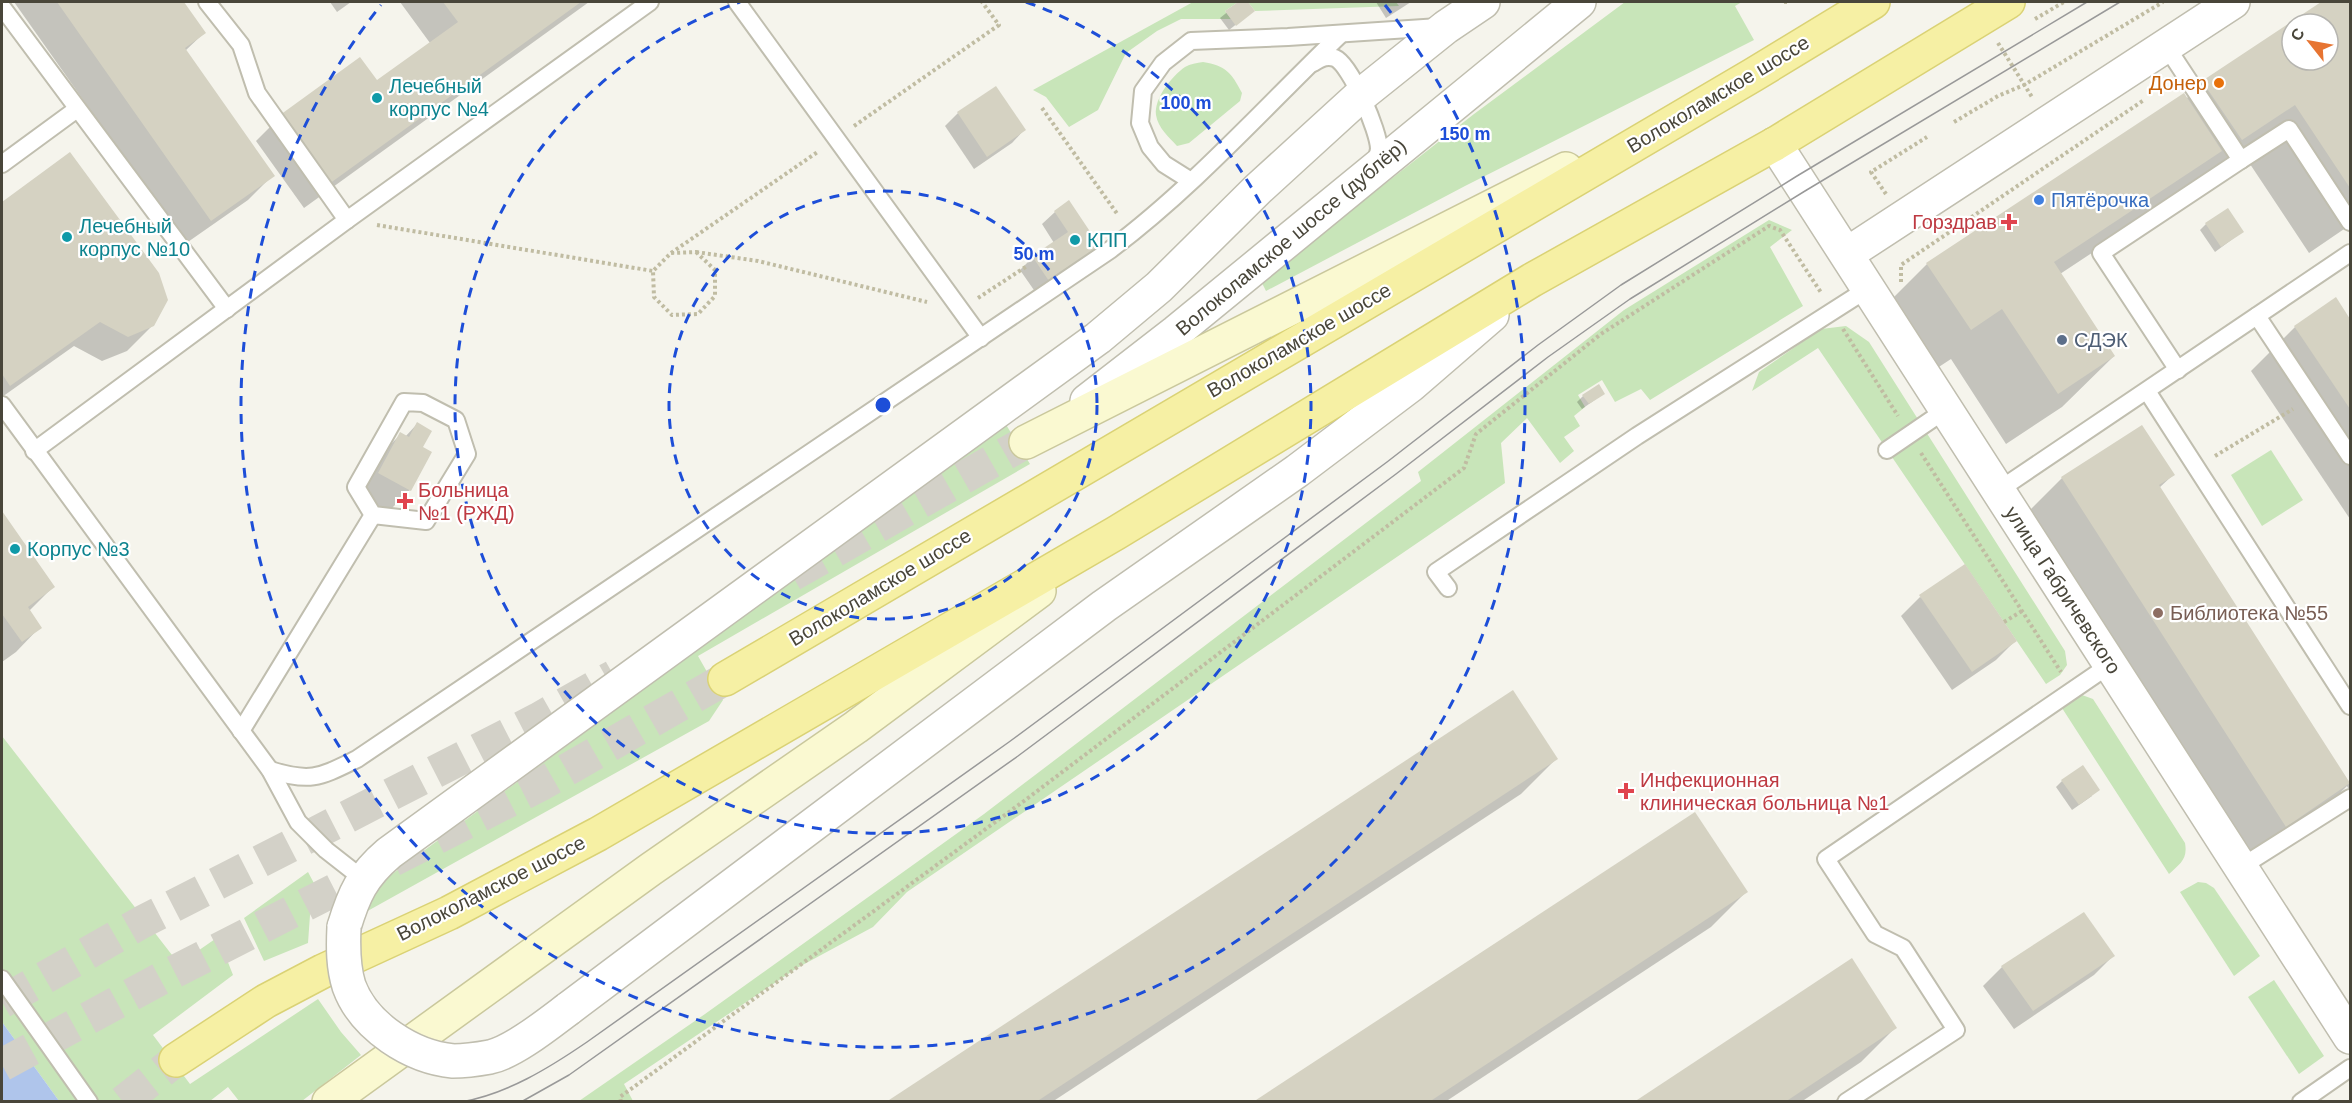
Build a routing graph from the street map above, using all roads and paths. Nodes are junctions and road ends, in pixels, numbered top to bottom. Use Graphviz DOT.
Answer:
graph roads {
  1 [pos="207,2"];
  2 [pos="650,2"];
  3 [pos="737,2"];
  4 [pos="1483,2"];
  5 [pos="1579,2"];
  6 [pos="1873,2"];
  7 [pos="2008,2"];
  8 [pos="2163,2"];
  9 [pos="2232,2"];
  10 [pos="2,7"];
  11 [pos="1446,27"];
  12 [pos="1341,34"];
  13 [pos="1997,42"];
  14 [pos="2166,46"];
  15 [pos="1309,64"];
  16 [pos="1753,75"];
  17 [pos="2024,85"];
  18 [pos="1361,95"];
  19 [pos="2148,98"];
  20 [pos="77,109"];
  21 [pos="1954,122"];
  22 [pos="1927,137"];
  23 [pos="1775,144"];
  24 [pos="2241,160"];
  25 [pos="2,164"];
  26 [pos="1375,167"];
  27 [pos="1191,181"];
  28 [pos="1890,200"];
  29 [pos="347,220"];
  30 [pos="2350,222"];
  31 [pos="696,252"];
  32 [pos="1848,254"];
  33 [pos="2348,261"];
  34 [pos="1027,266"];
  35 [pos="653,271"];
  36 [pos="1532,280"];
  37 [pos="1901,285"];
  38 [pos="1869,288"];
  39 [pos="227,309"];
  40 [pos="960,310"];
  41 [pos="1833,311"];
  42 [pos="2257,316"];
  43 [pos="981,338"];
  44 [pos="2178,370"];
  45 [pos="2147,391"];
  46 [pos="2311,397"];
  47 [pos="2,405"];
  48 [pos="1947,409"];
  49 [pos="1910,434"];
  50 [pos="1026,442"];
  51 [pos="1887,450"];
  52 [pos="34,451"];
  53 [pos="2350,456"];
  54 [pos="2196,468"];
  55 [pos="1999,490"];
  56 [pos="373,515"];
  57 [pos="1116,534"];
  58 [pos="1448,588"];
  59 [pos="2022,611"];
  60 [pos="2004,622"];
  61 [pos="2111,664"];
  62 [pos="725,679"];
  63 [pos="2072,690"];
  64 [pos="2350,706"];
  65 [pos="241,731"];
  66 [pos="270,770"];
  67 [pos="2350,798"];
  68 [pos="2241,867"];
  69 [pos="363,879"];
  70 [pos="2,979"];
  71 [pos="2350,1037"];
  72 [pos="177,1060"];
  73 [pos="2350,1068"];
  74 [pos="621,1099"];
  75 [pos="89,1101"];
  76 [pos="329,1101"];
  77 [pos="615,1101"];
  78 [pos="1846,1101"];
  79 [pos="2301,1101"];
  1 -- 29 [label="lane"];
  2 -- 29 [label="lane"];
  3 -- 40 [label="lane"];
  4 -- 11 [label="street"];
  5 -- 26 [label="street, Волоколамское шоссе (дублёр)"];
  6 -- 16 [label="main road, Волоколамское шоссе"];
  7 -- 23 [label="main road, Волоколамское шоссе"];
  8 -- 17 [label="path"];
  9 -- 14 [label="street"];
  10 -- 20 [label="lane"];
  11 -- 12 [label="lane"];
  11 -- 18 [label="street"];
  12 -- 15 [label="lane"];
  12 -- 27 [label="lane"];
  13 -- 17 [label="path"];
  14 -- 24 [label="lane"];
  14 -- 32 [label="street"];
  15 -- 18 [label="lane"];
  15 -- 27 [label="lane"];
  16 -- 50 [label="main road"];
  16 -- 62 [label="main road, Волоколамское шоссе"];
  17 -- 21 [label="path"];
  18 -- 26 [label="lane"];
  18 -- 69 [label="street"];
  19 -- 37 [label="path"];
  20 -- 25 [label="lane"];
  20 -- 39 [label="lane"];
  22 -- 28 [label="path"];
  23 -- 32 [label="street, улица Габричевского"];
  23 -- 36 [label="main road, Волоколамское шоссе"];
  24 -- 30 [label="lane"];
  24 -- 44 [label="lane"];
  26 -- 50 [label="street, Волоколамское шоссе (дублёр)"];
  27 -- 43 [label="lane"];
  29 -- 35 [label="path"];
  29 -- 39 [label="lane"];
  31 -- 35 [label="path"];
  31 -- 35 [label="path"];
  31 -- 40 [label="path"];
  32 -- 38 [label="street, улица Габричевского"];
  33 -- 42 [label="lane"];
  34 -- 40 [label="path"];
  36 -- 57 [label="main road, Волоколамское шоссе"];
  36 -- 69 [label="street, bridge"];
  38 -- 41 [label="lane"];
  38 -- 48 [label="street, улица Габричевского"];
  39 -- 52 [label="lane"];
  40 -- 43 [label="lane"];
  41 -- 49 [label="path"];
  41 -- 58 [label="lane"];
  41 -- 74 [label="path"];
  42 -- 44 [label="lane"];
  42 -- 46 [label="lane"];
  43 -- 66 [label="lane"];
  44 -- 45 [label="lane"];
  45 -- 54 [label="lane"];
  45 -- 55 [label="lane"];
  46 -- 53 [label="lane"];
  46 -- 54 [label="path"];
  47 -- 52 [label="lane"];
  48 -- 49 [label="lane"];
  48 -- 55 [label="street, улица Габричевского"];
  49 -- 51 [label="lane"];
  49 -- 59 [label="path"];
  52 -- 65 [label="lane"];
  54 -- 64 [label="lane"];
  55 -- 61 [label="street, улица Габричевского"];
  56 -- 56 [label="lane"];
  56 -- 65 [label="lane"];
  57 -- 72 [label="main road, Волоколамское шоссе"];
  57 -- 76 [label="main road, Волоколамское шоссе"];
  59 -- 60 [label="path"];
  59 -- 63 [label="path"];
  61 -- 63 [label="lane"];
  61 -- 68 [label="street, улица Габричевского"];
  63 -- 78 [label="lane"];
  65 -- 66 [label="lane"];
  66 -- 69 [label="lane"];
  67 -- 68 [label="lane"];
  68 -- 71 [label="street, улица Габричевского"];
  70 -- 75 [label="lane"];
  73 -- 79 [label="lane"];
  74 -- 77 [label="path"];
}
